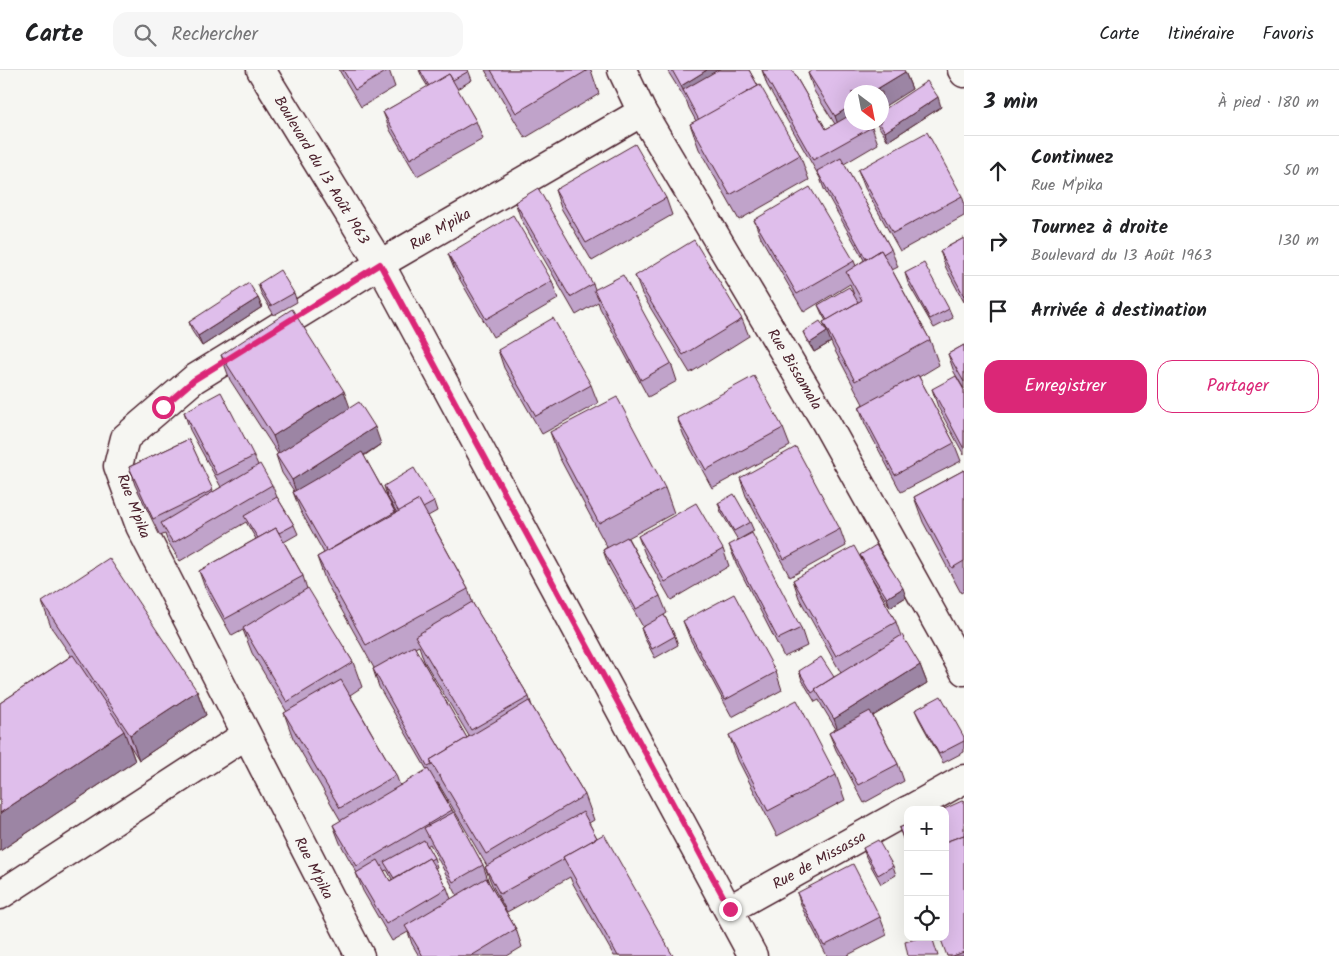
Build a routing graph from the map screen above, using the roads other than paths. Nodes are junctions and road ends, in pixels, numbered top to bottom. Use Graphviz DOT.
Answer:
graph roads {
  1 [pos="261,70"];
  2 [pos="622,70"];
  3 [pos="962,70"];
  4 [pos="964,73"];
  5 [pos="642,112"];
  6 [pos="380,264"];
  7 [pos="964,671"];
  8 [pos="246,735"];
  9 [pos="964,779"];
  10 [pos="915,806"];
  11 [pos="904,812"];
  12 [pos="0,895"];
  13 [pos="730,909"];
  14 [pos="360,956"];
  15 [pos="753,956"];
  1 -- 6 [label="street, Boulevard du 13 Août 1963"];
  2 -- 5 [label="street, Rue Bissamala"];
  3 -- 4 [label="street"];
  5 -- 6 [label="street, Rue M'pika"];
  5 -- 7 [label="street, Rue Bissamala"];
  6 -- 8 [label="street, Rue M'pika"];
  6 -- 13 [label="street, Boulevard du 13 Août 1963"];
  8 -- 12 [label="street"];
  8 -- 14 [label="street, Rue M'pika"];
  9 -- 10 [label="street, Rue de Missassa"];
  11 -- 13 [label="street, Rue de Missassa"];
  13 -- 15 [label="street, Boulevard du 13 Août 1963"];
}
